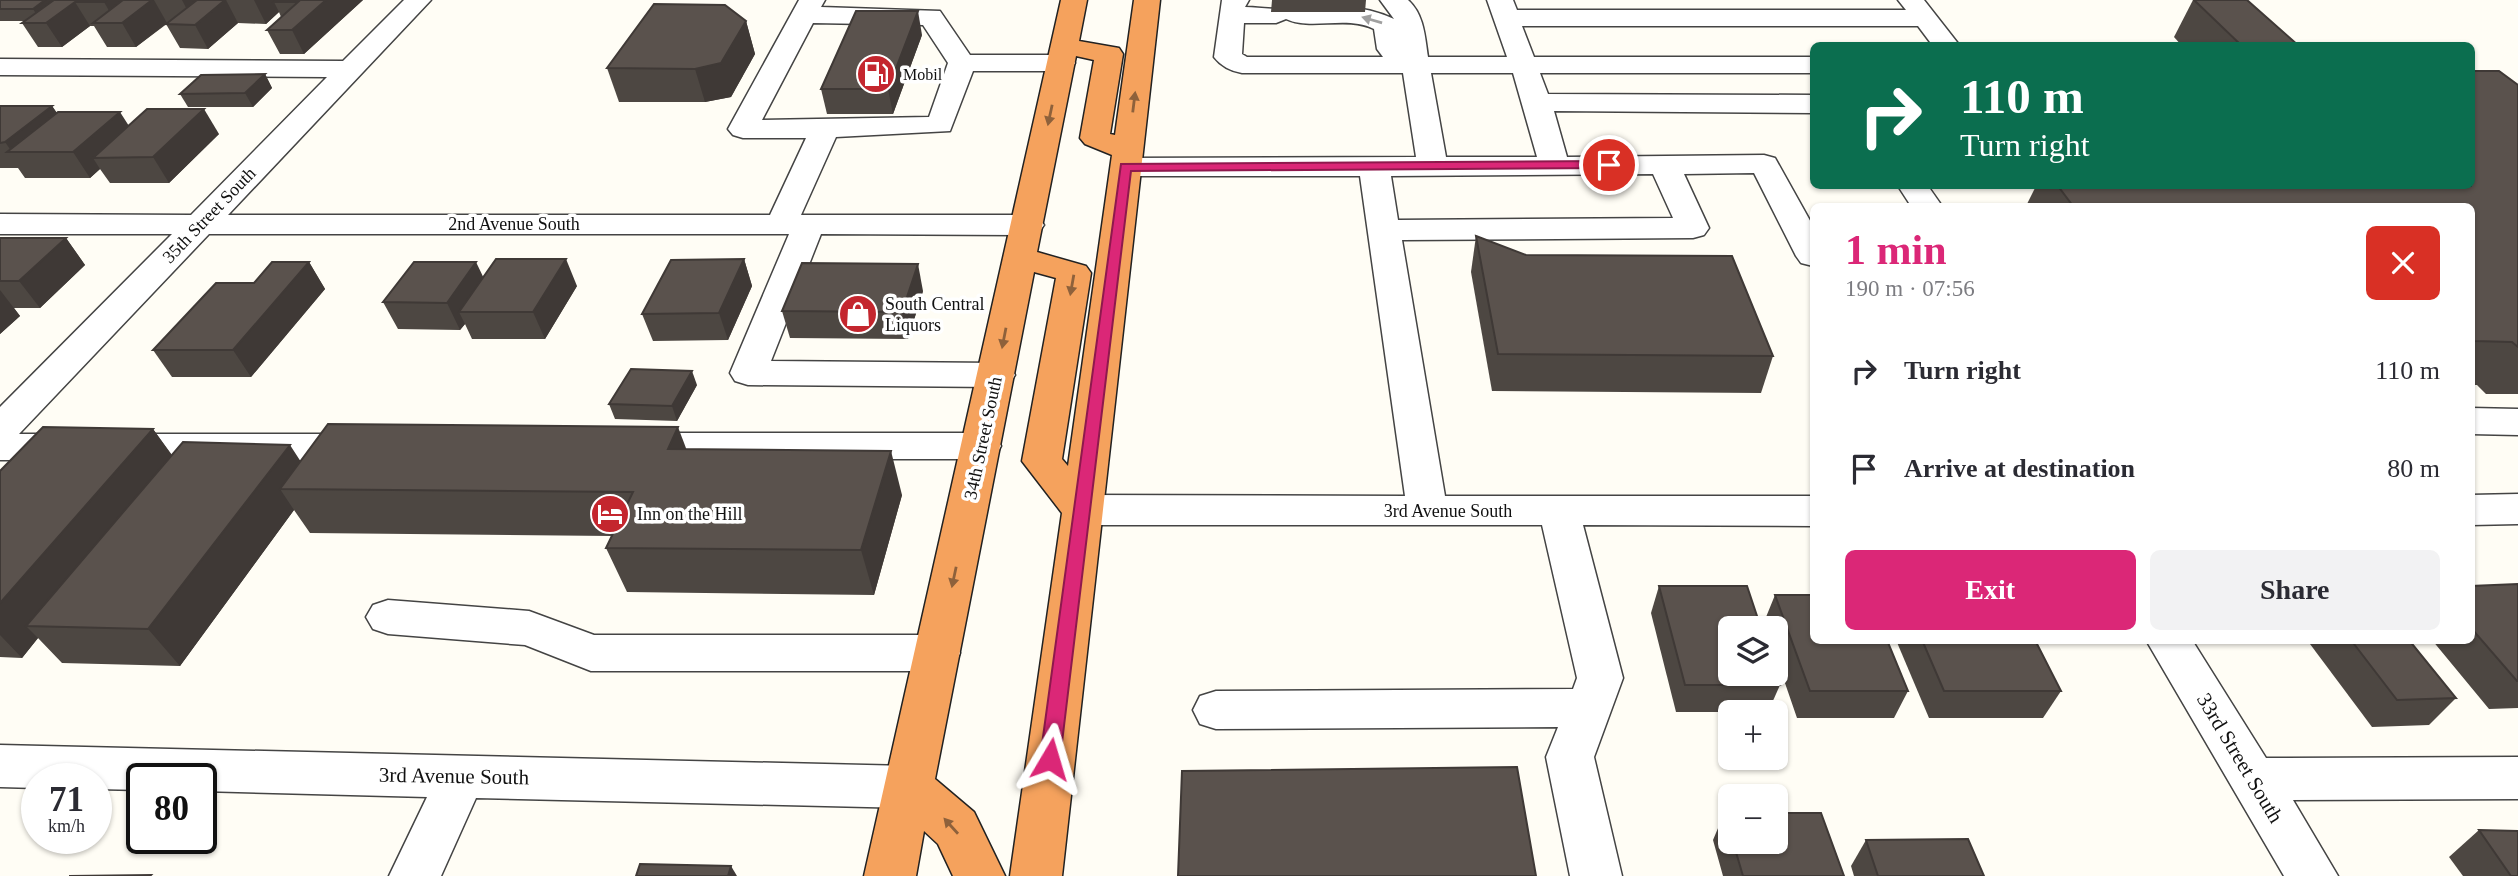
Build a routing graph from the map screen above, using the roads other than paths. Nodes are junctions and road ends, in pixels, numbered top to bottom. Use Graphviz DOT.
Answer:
graph roads {
  1 [pos="418,0"];
  2 [pos="1074,0"];
  3 [pos="1147,0"];
  4 [pos="1393,0"];
  5 [pos="1234,7"];
  6 [pos="808,8"];
  7 [pos="1504,9"];
  8 [pos="1918,9"];
  9 [pos="1944,42"];
  10 [pos="1063,55"];
  11 [pos="962,63"];
  12 [pos="1521,64"];
  13 [pos="1414,65"];
  14 [pos="1810,65"];
  15 [pos="0,67"];
  16 [pos="352,69"];
  17 [pos="1537,102"];
  18 [pos="1810,104"];
  19 [pos="825,130"];
  20 [pos="1127,159"];
  21 [pos="1664,164"];
  22 [pos="1374,166"];
  23 [pos="1433,166"];
  24 [pos="1554,166"];
  25 [pos="0,224"];
  26 [pos="200,224"];
  27 [pos="795,225"];
  28 [pos="1384,230"];
  29 [pos="1024,241"];
  30 [pos="1810,250"];
  31 [pos="997,375"];
  32 [pos="2475,421"];
  33 [pos="2518,422"];
  34 [pos="0,430"];
  35 [pos="597,446"];
  36 [pos="982,446"];
  37 [pos="0,447"];
  38 [pos="403,447"];
  39 [pos="2518,509"];
  40 [pos="1082,510"];
  41 [pos="2475,510"];
  42 [pos="1427,511"];
  43 [pos="1559,511"];
  44 [pos="1810,511"];
  45 [pos="388,617"];
  46 [pos="2170,644"];
  47 [pos="938,653"];
  48 [pos="1589,708"];
  49 [pos="1216,710"];
  50 [pos="0,766"];
  51 [pos="461,777"];
  52 [pos="2518,778"];
  53 [pos="2253,779"];
  54 [pos="909,787"];
  55 [pos="415,876"];
  56 [pos="890,876"];
  57 [pos="979,876"];
  58 [pos="1036,876"];
  59 [pos="1596,876"];
  60 [pos="2312,876"];
  1 -- 16 [label="street, 35th Street South"];
  2 -- 10 [label="highway, 34th Street South"];
  20 -- 3 [label="highway, one-way"];
  4 -- 13 [label="street"];
  13 -- 5 [label="street, one-way"];
  5 -- 13 [label="street"];
  6 -- 11 [label="street"];
  6 -- 19 [label="street"];
  7 -- 8 [label="street"];
  7 -- 12 [label="street"];
  8 -- 9 [label="street"];
  10 -- 11 [label="street"];
  10 -- 20 [label="highway"];
  10 -- 29 [label="highway, 34th Street South, one-way"];
  11 -- 19 [label="street"];
  12 -- 13 [label="street"];
  12 -- 14 [label="street"];
  12 -- 17 [label="street"];
  13 -- 23 [label="street"];
  15 -- 16 [label="street"];
  16 -- 26 [label="street, 35th Street South"];
  17 -- 18 [label="street"];
  17 -- 24 [label="street"];
  19 -- 27 [label="street"];
  20 -- 22 [label="street"];
  20 -- 40 [label="highway"];
  21 -- 24 [label="street"];
  21 -- 28 [label="street"];
  21 -- 30 [label="street"];
  22 -- 23 [label="street"];
  22 -- 28 [label="street"];
  23 -- 24 [label="street"];
  25 -- 26 [label="street, 2nd Avenue South"];
  26 -- 27 [label="street, 2nd Avenue South"];
  26 -- 34 [label="street, 35th Street South"];
  27 -- 29 [label="street, 2nd Avenue South"];
  27 -- 31 [label="street"];
  28 -- 42 [label="street"];
  29 -- 31 [label="highway, 34th Street South, one-way"];
  29 -- 40 [label="highway, one-way"];
  31 -- 36 [label="highway, 34th Street South"];
  32 -- 33 [label="street"];
  35 -- 36 [label="street"];
  36 -- 47 [label="highway, 34th Street South, one-way"];
  37 -- 38 [label="street"];
  39 -- 41 [label="street"];
  40 -- 42 [label="street, 3rd Avenue South"];
  40 -- 58 [label="highway"];
  42 -- 43 [label="street, 3rd Avenue South"];
  43 -- 44 [label="street, 3rd Avenue South"];
  43 -- 48 [label="street"];
  45 -- 47 [label="street"];
  46 -- 53 [label="street, 33rd Street South"];
  47 -- 54 [label="highway, 34th Street South"];
  48 -- 49 [label="street"];
  48 -- 59 [label="street"];
  50 -- 51 [label="street, 3rd Avenue South"];
  51 -- 54 [label="street, 3rd Avenue South"];
  51 -- 55 [label="street"];
  52 -- 53 [label="street"];
  53 -- 60 [label="street, 33rd Street South"];
  54 -- 56 [label="highway, 34th Street South"];
  57 -- 54 [label="highway, one-way"];
}
